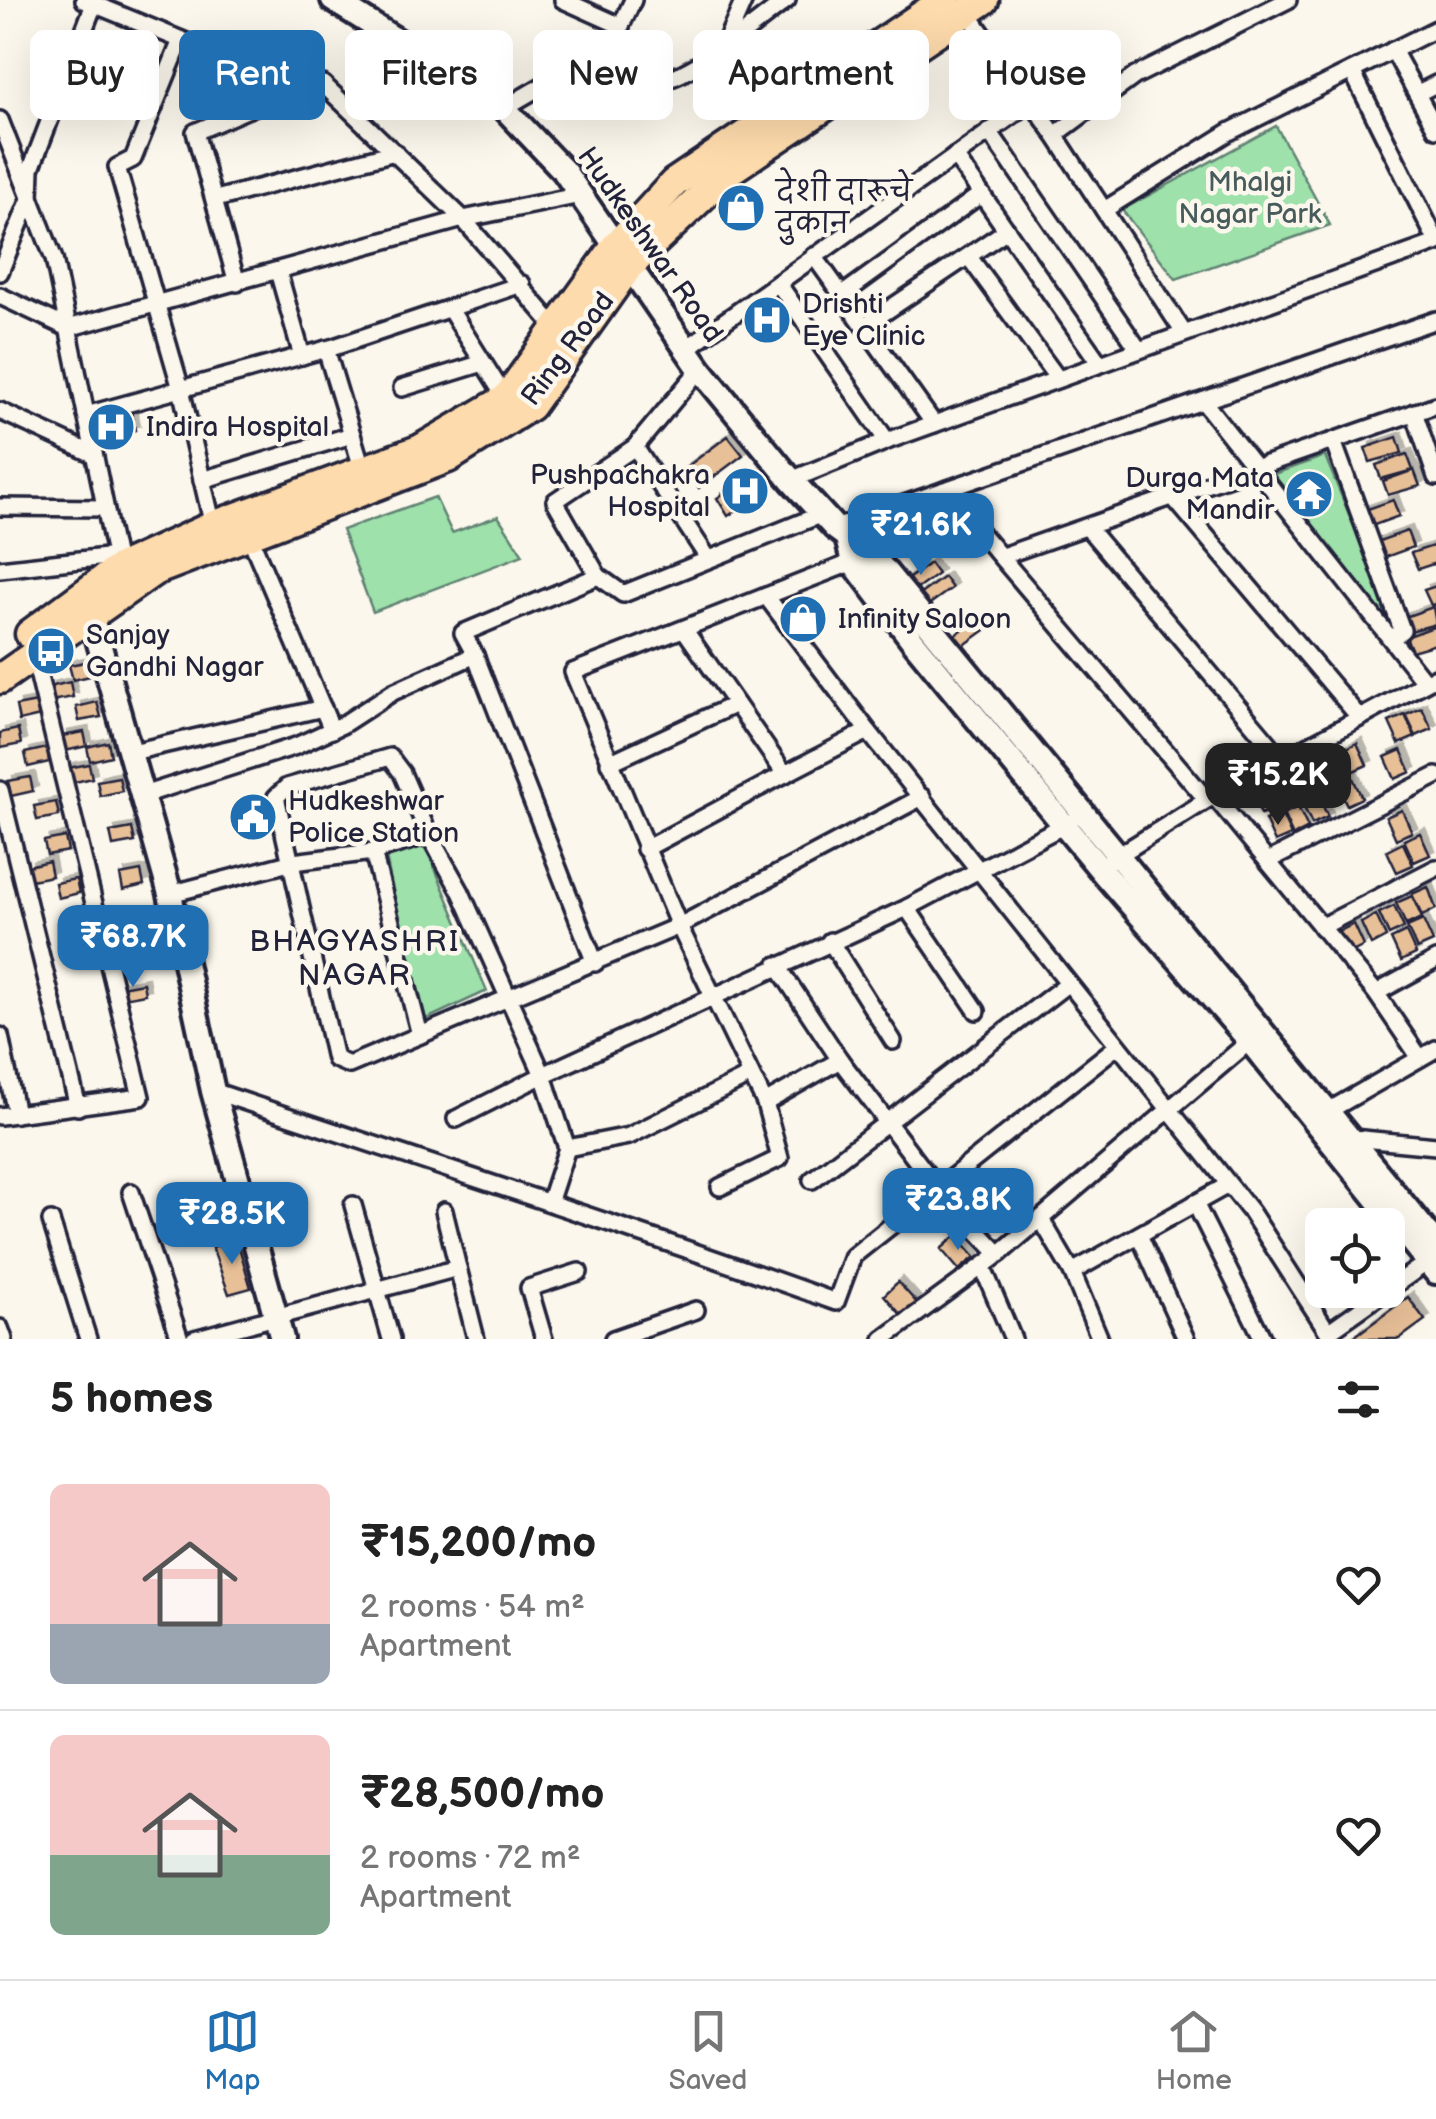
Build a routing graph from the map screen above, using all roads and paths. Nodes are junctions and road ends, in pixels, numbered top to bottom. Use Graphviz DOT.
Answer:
graph roads {
  1 [pos="333,0"];
  2 [pos="563,0"];
  3 [pos="633,0"];
  4 [pos="744,0"];
  5 [pos="787,0"];
  6 [pos="1288,0"];
  7 [pos="89,2"];
  8 [pos="966,4"];
  9 [pos="621,26"];
  10 [pos="1436,29"];
  11 [pos="380,30"];
  12 [pos="619,30"];
  13 [pos="730,30"];
  14 [pos="744,30"];
  15 [pos="984,30"];
  16 [pos="179,39"];
  17 [pos="179,47"];
  18 [pos="1393,50"];
  19 [pos="1352,71"];
  20 [pos="1436,84"];
  21 [pos="325,86"];
  22 [pos="1418,93"];
  23 [pos="513,118"];
  24 [pos="0,120"];
  25 [pos="223,120"];
  26 [pos="1005,120"];
  27 [pos="1045,120"];
  28 [pos="1436,129"];
  29 [pos="989,131"];
  30 [pos="1055,135"];
  31 [pos="396,152"];
  32 [pos="955,156"];
  33 [pos="981,194"];
  34 [pos="581,195"];
  35 [pos="30,199"];
  36 [pos="216,199"];
  37 [pos="1104,210"];
  38 [pos="463,219"];
  39 [pos="1007,230"];
  40 [pos="1436,242"];
  41 [pos="622,256"];
  42 [pos="814,256"];
  43 [pos="969,258"];
  44 [pos="278,271"];
  45 [pos="0,272"];
  46 [pos="778,282"];
  47 [pos="237,283"];
  48 [pos="522,284"];
  49 [pos="842,295"];
  50 [pos="0,296"];
  51 [pos="158,305"];
  52 [pos="451,311"];
  53 [pos="1436,320"];
  54 [pos="864,326"];
  55 [pos="68,328"];
  56 [pos="557,328"];
  57 [pos="1184,333"];
  58 [pos="687,348"];
  59 [pos="326,349"];
  60 [pos="1139,350"];
  61 [pos="302,356"];
  62 [pos="483,363"];
  63 [pos="1100,364"];
  64 [pos="700,369"];
  65 [pos="1058,379"];
  66 [pos="181,388"];
  67 [pos="402,388"];
  68 [pos="506,399"];
  69 [pos="1202,401"];
  70 [pos="1436,404"];
  71 [pos="0,411"];
  72 [pos="1414,412"];
  73 [pos="86,414"];
  74 [pos="934,424"];
  75 [pos="352,435"];
  76 [pos="886,441"];
  77 [pos="1333,441"];
  78 [pos="635,447"];
  79 [pos="93,454"];
  80 [pos="1254,469"];
  81 [pos="363,470"];
  82 [pos="1436,477"];
  83 [pos="202,480"];
  84 [pos="791,480"];
  85 [pos="944,490"];
  86 [pos="1173,497"];
  87 [pos="0,507"];
  88 [pos="106,508"];
  89 [pos="213,526"];
  90 [pos="835,527"];
  91 [pos="1088,527"];
  92 [pos="249,535"];
  93 [pos="1002,556"];
  94 [pos="708,558"];
  95 [pos="862,558"];
  96 [pos="117,563"];
  97 [pos="0,569"];
  98 [pos="598,576"];
  99 [pos="766,596"];
  100 [pos="90,615"];
  101 [pos="684,630"];
  102 [pos="1392,639"];
  103 [pos="33,652"];
  104 [pos="0,655"];
  105 [pos="475,655"];
  106 [pos="0,679"];
  107 [pos="1430,679"];
  108 [pos="736,704"];
  109 [pos="323,708"];
  110 [pos="1359,717"];
  111 [pos="332,730"];
  112 [pos="868,731"];
  113 [pos="128,752"];
  114 [pos="1283,760"];
  115 [pos="609,762"];
  116 [pos="786,774"];
  117 [pos="1436,776"];
  118 [pos="0,790"];
  119 [pos="140,796"];
  120 [pos="922,797"];
  121 [pos="1210,798"];
  122 [pos="1073,819"];
  123 [pos="429,835"];
  124 [pos="646,849"];
  125 [pos="373,852"];
  126 [pos="1268,861"];
  127 [pos="293,862"];
  128 [pos="1108,862"];
  129 [pos="1436,868"];
  130 [pos="979,871"];
  131 [pos="170,894"];
  132 [pos="907,908"];
  133 [pos="679,926"];
  134 [pos="1322,927"];
  135 [pos="830,942"];
  136 [pos="1436,960"];
  137 [pos="594,963"];
  138 [pos="777,966"];
  139 [pos="1067,984"];
  140 [pos="1376,993"];
  141 [pos="712,996"];
  142 [pos="508,998"];
  143 [pos="978,1012"];
  144 [pos="0,1036"];
  145 [pos="420,1036"];
  146 [pos="1250,1041"];
  147 [pos="893,1042"];
  148 [pos="1116,1048"];
  149 [pos="1436,1049"];
  150 [pos="1420,1058"];
  151 [pos="840,1060"];
  152 [pos="544,1075"];
  153 [pos="751,1075"];
  154 [pos="213,1091"];
  155 [pos="766,1104"];
  156 [pos="78,1107"];
  157 [pos="1169,1112"];
  158 [pos="8,1115"];
  159 [pos="1320,1116"];
  160 [pos="456,1119"];
  161 [pos="889,1121"];
  162 [pos="1352,1138"];
  163 [pos="1436,1146"];
  164 [pos="567,1148"];
  165 [pos="812,1180"];
  166 [pos="1228,1184"];
  167 [pos="720,1187"];
  168 [pos="938,1189"];
  169 [pos="131,1192"];
  170 [pos="550,1200"];
  171 [pos="1196,1203"];
  172 [pos="352,1205"];
  173 [pos="444,1212"];
  174 [pos="1041,1218"];
  175 [pos="51,1222"];
  176 [pos="1138,1235"];
  177 [pos="999,1254"];
  178 [pos="1434,1259"];
  179 [pos="458,1268"];
  180 [pos="982,1268"];
  181 [pos="579,1272"];
  182 [pos="1072,1272"];
  183 [pos="376,1292"];
  184 [pos="696,1310"];
  185 [pos="0,1328"];
  186 [pos="279,1329"];
  187 [pos="1331,1335"];
  188 [pos="4,1339"];
  189 [pos="88,1339"];
  190 [pos="180,1339"];
  191 [pos="194,1339"];
  192 [pos="391,1339"];
  193 [pos="476,1339"];
  194 [pos="544,1339"];
  195 [pos="614,1339"];
  196 [pos="884,1339"];
  197 [pos="1013,1339"];
  198 [pos="1100,1339"];
  199 [pos="1186,1339"];
  200 [pos="1263,1339"];
  201 [pos="1312,1339"];
  1 -- 11 [label="main road, Hudkeshwar Road"];
  2 -- 9 [label="street"];
  3 -- 9 [label="street"];
  4 -- 13 [label="street"];
  5 -- 14 [label="street"];
  6 -- 30 [label="street"];
  7 -- 16 [label="street"];
  7 -- 35 [label="street"];
  8 -- 15 [label="street"];
  8 -- 41 [label="highway, Ring Road"];
  9 -- 12 [label="street"];
  10 -- 18 [label="street"];
  17 -- 51 [label="street"];
  18 -- 19 [label="street"];
  18 -- 22 [label="street"];
  19 -- 37 [label="street"];
  19 -- 40 [label="street"];
  20 -- 22 [label="street"];
  21 -- 31 [label="street"];
  22 -- 28 [label="street"];
  23 -- 34 [label="main road, Hudkeshwar Road"];
  24 -- 35 [label="street"];
  25 -- 36 [label="street"];
  26 -- 29 [label="street"];
  27 -- 30 [label="street"];
  29 -- 32 [label="street"];
  29 -- 60 [label="street"];
  30 -- 37 [label="street"];
  31 -- 36 [label="street"];
  31 -- 38 [label="street"];
  32 -- 33 [label="street"];
  32 -- 42 [label="street"];
  33 -- 39 [label="street"];
  33 -- 49 [label="street"];
  34 -- 38 [label="street"];
  34 -- 41 [label="main road, Hudkeshwar Road"];
  35 -- 45 [label="street"];
  35 -- 55 [label="street"];
  36 -- 47 [label="street"];
  37 -- 57 [label="street"];
  38 -- 44 [label="street"];
  38 -- 48 [label="street"];
  39 -- 43 [label="street"];
  39 -- 63 [label="street"];
  40 -- 57 [label="street"];
  41 -- 56 [label="highway, Ring Road"];
  41 -- 58 [label="main road, Hudkeshwar Road"];
  41 -- 92 [label="highway, Ring Road"];
  42 -- 46 [label="street"];
  42 -- 49 [label="street"];
  43 -- 54 [label="street"];
  43 -- 65 [label="street"];
  44 -- 47 [label="street"];
  44 -- 61 [label="street"];
  46 -- 58 [label="street"];
  46 -- 76 [label="street"];
  47 -- 51 [label="street"];
  48 -- 52 [label="street"];
  48 -- 56 [label="street"];
  49 -- 54 [label="street"];
  50 -- 55 [label="street"];
  51 -- 55 [label="street"];
  51 -- 66 [label="street"];
  52 -- 59 [label="street"];
  52 -- 62 [label="street"];
  53 -- 69 [label="street"];
  54 -- 74 [label="street"];
  55 -- 73 [label="street"];
  56 -- 68 [label="highway, Ring Road"];
  57 -- 60 [label="street"];
  58 -- 64 [label="main road, Hudkeshwar Road"];
  59 -- 61 [label="street"];
  59 -- 75 [label="street"];
  60 -- 63 [label="street"];
  61 -- 66 [label="street"];
  62 -- 67 [label="street"];
  62 -- 68 [label="street"];
  63 -- 65 [label="street"];
  64 -- 78 [label="street"];
  64 -- 84 [label="main road, Hudkeshwar Road"];
  65 -- 74 [label="street"];
  66 -- 73 [label="street"];
  66 -- 83 [label="street"];
  68 -- 81 [label="highway, Ring Road"];
  69 -- 80 [label="street"];
  69 -- 85 [label="street"];
  70 -- 72 [label="street"];
  71 -- 79 [label="street"];
  72 -- 77 [label="street"];
  72 -- 82 [label="street"];
  73 -- 79 [label="street"];
  74 -- 76 [label="street"];
  75 -- 81 [label="street"];
  75 -- 83 [label="street"];
  76 -- 84 [label="street"];
  77 -- 80 [label="street"];
  77 -- 102 [label="street"];
  78 -- 94 [label="street"];
  78 -- 98 [label="street"];
  79 -- 88 [label="street"];
  80 -- 86 [label="street"];
  80 -- 102 [label="street"];
  81 -- 89 [label="highway, Ring Road"];
  83 -- 89 [label="street"];
  84 -- 90 [label="main road, Hudkeshwar Road"];
  85 -- 90 [label="street"];
  85 -- 93 [label="street"];
  86 -- 91 [label="street"];
  86 -- 110 [label="street"];
  87 -- 88 [label="street"];
  88 -- 96 [label="street"];
  89 -- 96 [label="highway, Ring Road"];
  90 -- 94 [label="street"];
  90 -- 95 [label="main road"];
  91 -- 93 [label="street"];
  91 -- 114 [label="street"];
  92 -- 100 [label="highway, Ring Road"];
  92 -- 109 [label="street"];
  93 -- 121 [label="street"];
  94 -- 98 [label="street"];
  95 -- 99 [label="street"];
  95 -- 122 [label="main road"];
  96 -- 97 [label="street"];
  96 -- 104 [label="highway, Ring Road"];
  98 -- 105 [label="street"];
  99 -- 101 [label="street"];
  99 -- 112 [label="street"];
  100 -- 103 [label="highway, Ring Road"];
  100 -- 113 [label="main road"];
  101 -- 108 [label="street"];
  101 -- 115 [label="street"];
  102 -- 107 [label="street"];
  103 -- 106 [label="highway, Ring Road"];
  103 -- 156 [label="street"];
  105 -- 111 [label="street"];
  105 -- 137 [label="street"];
  107 -- 110 [label="street"];
  108 -- 115 [label="street"];
  108 -- 116 [label="street"];
  109 -- 111 [label="street"];
  109 -- 113 [label="street"];
  110 -- 114 [label="street"];
  111 -- 119 [label="street"];
  112 -- 116 [label="street"];
  112 -- 120 [label="street"];
  113 -- 119 [label="main road"];
  114 -- 121 [label="street"];
  115 -- 124 [label="street"];
  116 -- 124 [label="street"];
  117 -- 126 [label="street"];
  118 -- 156 [label="street"];
  119 -- 131 [label="main road"];
  120 -- 130 [label="street"];
  120 -- 133 [label="street"];
  121 -- 126 [label="street"];
  121 -- 128 [label="street"];
  122 -- 128 [label="main road"];
  122 -- 130 [label="street"];
  123 -- 125 [label="street"];
  123 -- 127 [label="street"];
  123 -- 142 [label="street"];
  124 -- 133 [label="street"];
  125 -- 127 [label="street"];
  125 -- 145 [label="street"];
  126 -- 134 [label="street"];
  127 -- 131 [label="street"];
  127 -- 145 [label="street"];
  128 -- 146 [label="main road"];
  128 -- 159 [label="main road"];
  129 -- 134 [label="street"];
  130 -- 132 [label="street"];
  130 -- 139 [label="street"];
  131 -- 154 [label="main road"];
  132 -- 135 [label="street"];
  132 -- 143 [label="street"];
  133 -- 137 [label="street"];
  133 -- 141 [label="street"];
  134 -- 140 [label="street"];
  135 -- 138 [label="street"];
  135 -- 147 [label="street"];
  136 -- 140 [label="street"];
  137 -- 142 [label="street"];
  138 -- 141 [label="street"];
  138 -- 151 [label="street"];
  139 -- 148 [label="street"];
  139 -- 161 [label="street"];
  140 -- 150 [label="street"];
  141 -- 152 [label="street"];
  141 -- 153 [label="street"];
  142 -- 145 [label="street"];
  142 -- 152 [label="street"];
  144 -- 158 [label="street"];
  146 -- 157 [label="street"];
  146 -- 159 [label="main road"];
  148 -- 157 [label="street"];
  148 -- 168 [label="street"];
  149 -- 150 [label="street"];
  150 -- 159 [label="street"];
  151 -- 155 [label="street"];
  151 -- 161 [label="street"];
  152 -- 160 [label="street"];
  152 -- 164 [label="street"];
  153 -- 155 [label="street"];
  153 -- 164 [label="street"];
  154 -- 170 [label="street"];
  154 -- 186 [label="main road"];
  155 -- 167 [label="street"];
  156 -- 158 [label="street"];
  157 -- 166 [label="street"];
  157 -- 174 [label="street"];
  159 -- 162 [label="main road"];
  159 -- 178 [label="main road"];
  161 -- 165 [label="street"];
  161 -- 168 [label="street"];
  162 -- 163 [label="street"];
  162 -- 178 [label="main road"];
  164 -- 170 [label="street"];
  166 -- 171 [label="street"];
  166 -- 187 [label="street"];
  168 -- 170 [label="street"];
  168 -- 177 [label="street"];
  169 -- 190 [label="street"];
  171 -- 176 [label="street"];
  171 -- 200 [label="street"];
  172 -- 183 [label="street"];
  173 -- 179 [label="street"];
  174 -- 177 [label="street"];
  174 -- 182 [label="street"];
  175 -- 189 [label="street"];
  176 -- 182 [label="street"];
  176 -- 199 [label="street"];
  177 -- 180 [label="street"];
  178 -- 187 [label="street"];
  179 -- 183 [label="street"];
  179 -- 193 [label="street"];
  180 -- 196 [label="street"];
  180 -- 197 [label="street"];
  181 -- 194 [label="street"];
  182 -- 198 [label="street"];
  183 -- 186 [label="street"];
  183 -- 192 [label="street"];
  184 -- 195 [label="street"];
  185 -- 188 [label="street"];
  186 -- 191 [label="street"];
  187 -- 201 [label="street"];
}
